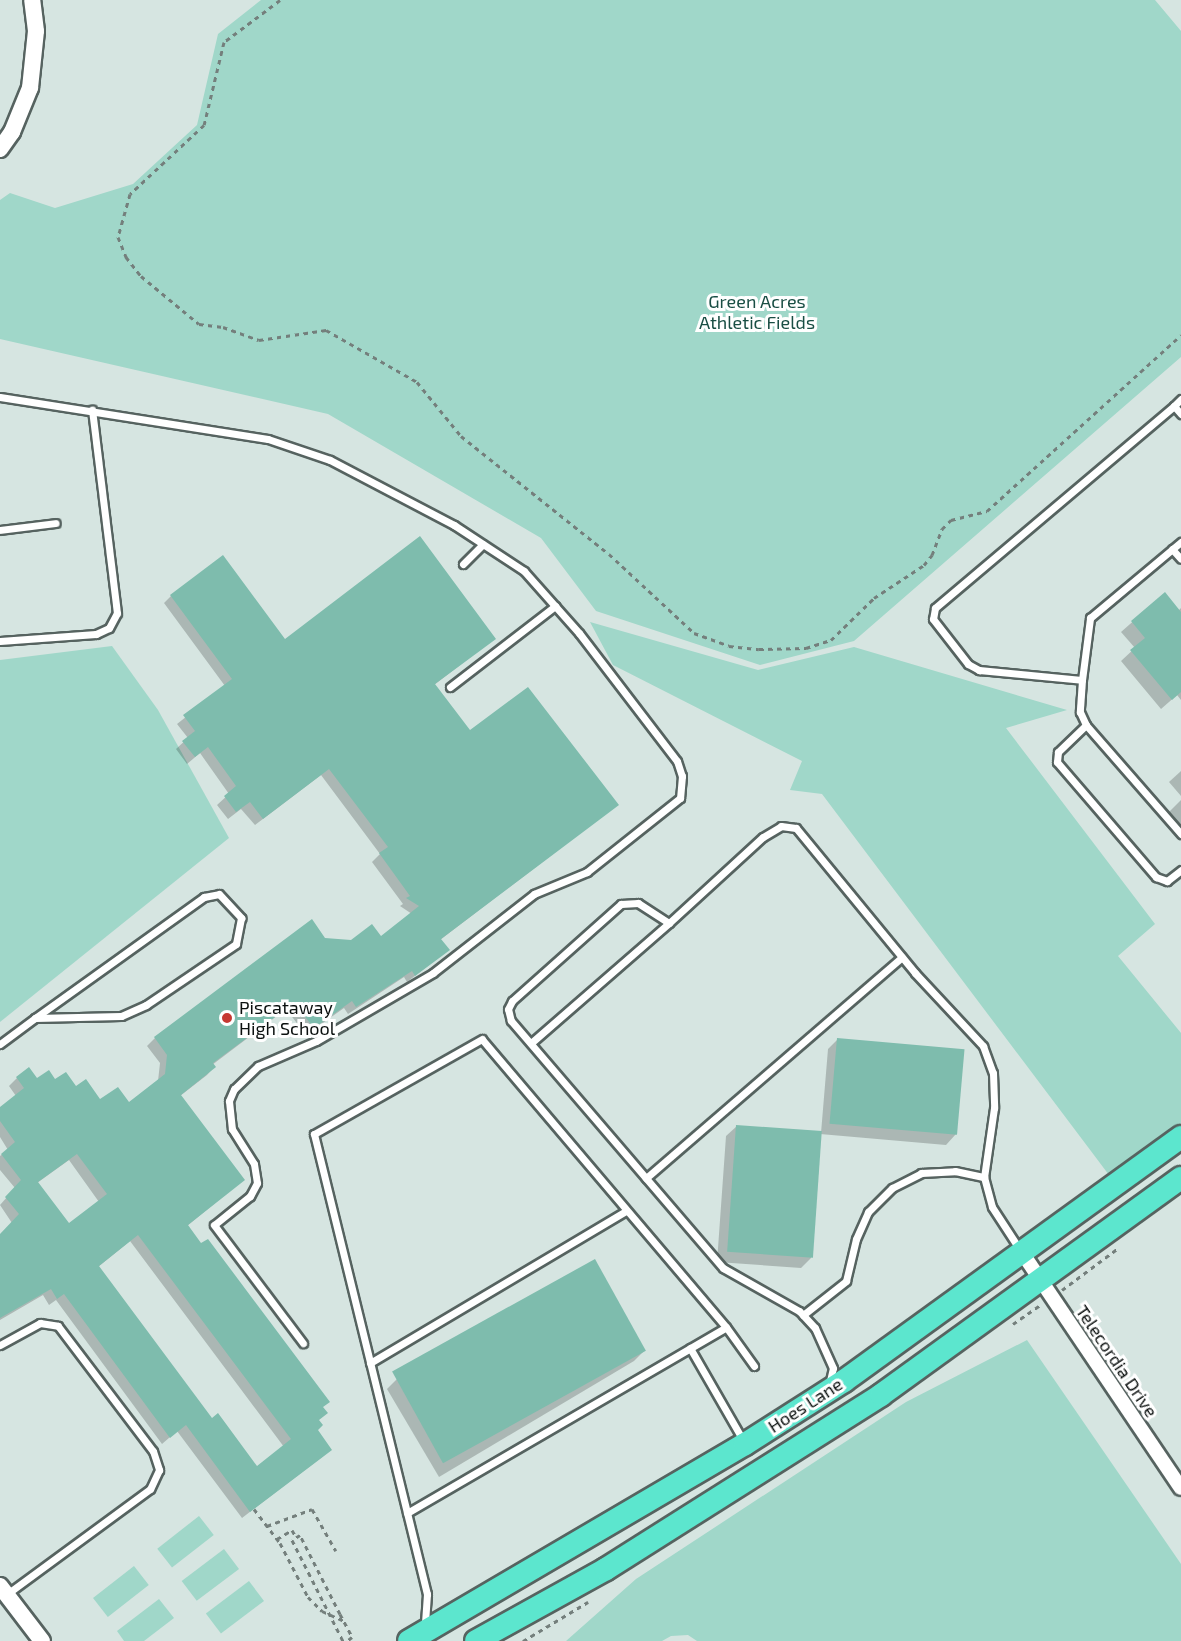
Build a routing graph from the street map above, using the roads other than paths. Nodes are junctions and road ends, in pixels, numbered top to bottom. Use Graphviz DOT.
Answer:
graph roads {
  1 [pos="32,0"];
  2 [pos="0,149"];
  3 [pos="0,397"];
  4 [pos="1181,399"];
  5 [pos="1174,406"];
  6 [pos="92,410"];
  7 [pos="1181,414"];
  8 [pos="56,523"];
  9 [pos="0,530"];
  10 [pos="1181,542"];
  11 [pos="483,544"];
  12 [pos="1172,549"];
  13 [pos="1181,559"];
  14 [pos="463,564"];
  15 [pos="555,606"];
  16 [pos="0,641"];
  17 [pos="1082,680"];
  18 [pos="450,687"];
  19 [pos="1086,725"];
  20 [pos="1181,834"];
  21 [pos="1181,870"];
  22 [pos="669,923"];
  23 [pos="902,957"];
  24 [pos="35,1018"];
  25 [pos="531,1043"];
  26 [pos="0,1044"];
  27 [pos="1181,1137"];
  28 [pos="984,1177"];
  29 [pos="646,1178"];
  30 [pos="1181,1178"];
  31 [pos="626,1212"];
  32 [pos="1023,1254"];
  33 [pos="1042,1281"];
  34 [pos="802,1315"];
  35 [pos="726,1327"];
  36 [pos="303,1343"];
  37 [pos="0,1345"];
  38 [pos="690,1348"];
  39 [pos="370,1363"];
  40 [pos="754,1366"];
  41 [pos="828,1391"];
  42 [pos="746,1444"];
  43 [pos="1181,1488"];
  44 [pos="407,1513"];
  45 [pos="3,1590"];
  46 [pos="415,1638"];
  47 [pos="42,1641"];
  48 [pos="476,1641"];
  1 -- 2 [label="street"];
  3 -- 6 [label="lane"];
  4 -- 5 [label="lane"];
  5 -- 7 [label="lane"];
  5 -- 17 [label="lane"];
  6 -- 11 [label="lane"];
  6 -- 16 [label="lane"];
  8 -- 9 [label="lane"];
  10 -- 12 [label="lane"];
  11 -- 14 [label="lane"];
  11 -- 15 [label="lane"];
  12 -- 13 [label="lane"];
  12 -- 17 [label="lane"];
  15 -- 18 [label="lane"];
  15 -- 36 [label="lane"];
  17 -- 19 [label="lane"];
  19 -- 20 [label="lane"];
  19 -- 21 [label="lane"];
  22 -- 23 [label="lane"];
  22 -- 25 [label="lane"];
  22 -- 25 [label="lane"];
  23 -- 28 [label="lane"];
  23 -- 29 [label="lane"];
  24 -- 24 [label="lane"];
  24 -- 26 [label="lane"];
  25 -- 29 [label="lane"];
  27 -- 32 [label="highway, Hoes Lane"];
  28 -- 32 [label="lane"];
  28 -- 34 [label="lane"];
  29 -- 34 [label="lane"];
  30 -- 33 [label="highway, Hoes Lane"];
  31 -- 35 [label="lane"];
  31 -- 39 [label="lane"];
  31 -- 39 [label="lane"];
  32 -- 33 [label="street, Telecordia Drive"];
  32 -- 41 [label="highway, Hoes Lane"];
  33 -- 43 [label="street, Telecordia Drive"];
  33 -- 48 [label="highway, Hoes Lane"];
  34 -- 41 [label="lane"];
  35 -- 38 [label="lane"];
  35 -- 40 [label="lane"];
  37 -- 45 [label="lane"];
  38 -- 42 [label="lane"];
  38 -- 44 [label="lane"];
  39 -- 44 [label="lane"];
  41 -- 42 [label="highway, Hoes Lane"];
  42 -- 46 [label="highway, Hoes Lane"];
  44 -- 46 [label="lane"];
  45 -- 47 [label="street"];
}
